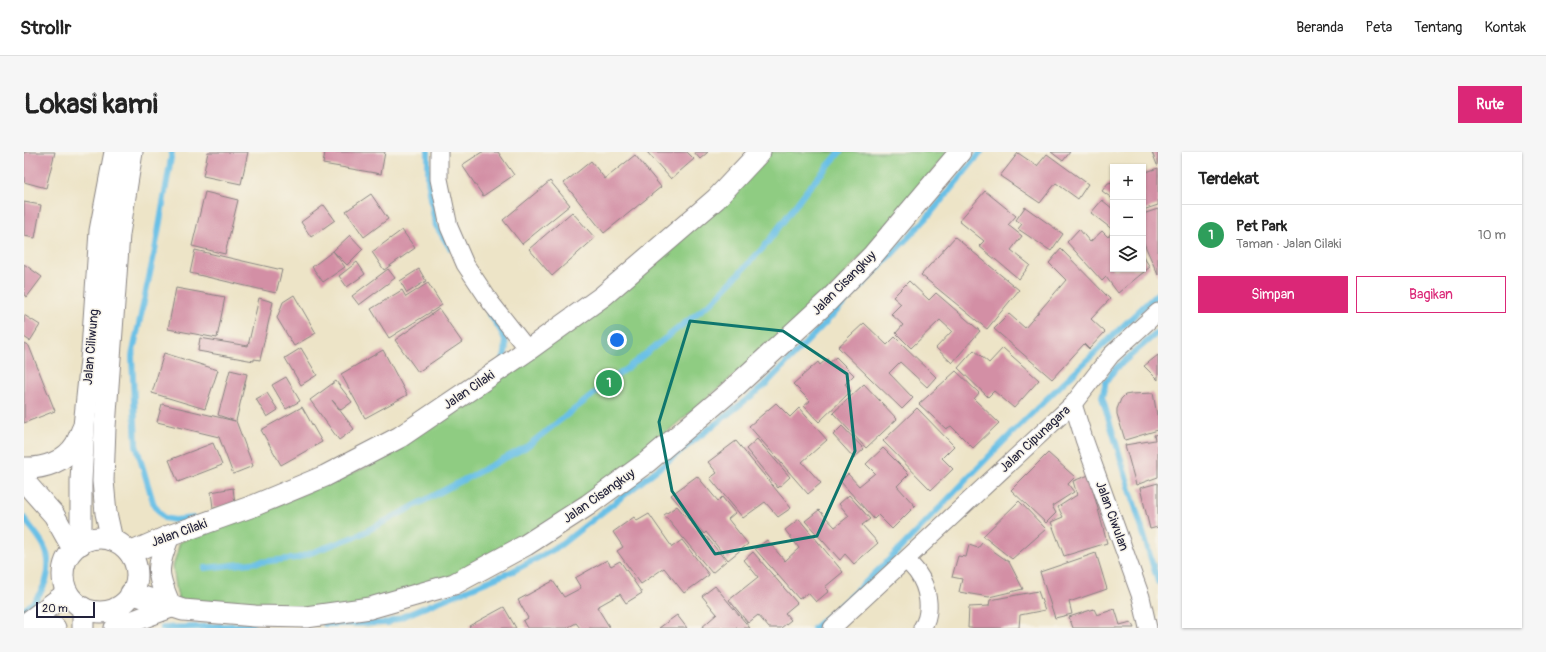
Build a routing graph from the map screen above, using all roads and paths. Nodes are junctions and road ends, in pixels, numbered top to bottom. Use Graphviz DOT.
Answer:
graph roads {
  1 [pos="115,152"];
  2 [pos="132,152"];
  3 [pos="439,152"];
  4 [pos="760,152"];
  5 [pos="960,152"];
  6 [pos="110,233"];
  7 [pos="1158,312"];
  8 [pos="528,350"];
  9 [pos="1073,404"];
  10 [pos="84,426"];
  11 [pos="24,468"];
  12 [pos="24,481"];
  13 [pos="169,536"];
  14 [pos="112,540"];
  15 [pos="77,547"];
  16 [pos="130,553"];
  17 [pos="906,560"];
  18 [pos="67,593"];
  19 [pos="131,593"];
  20 [pos="171,607"];
  21 [pos="83,618"];
  22 [pos="108,623"];
  23 [pos="25,625"];
  24 [pos="55,628"];
  25 [pos="832,628"];
  26 [pos="922,628"];
  27 [pos="1148,628"];
  1 -- 6 [label="street, Jalan Ciliwung"];
  2 -- 6 [label="street, Jalan Ciliwung"];
  3 -- 8 [label="street"];
  4 -- 8 [label="street, Jalan Cilaki"];
  5 -- 20 [label="street, Jalan Cisangkuy"];
  6 -- 10 [label="street, Jalan Ciliwung"];
  6 -- 14 [label="street, Jalan Ciliwung"];
  7 -- 9 [label="street, Jalan Cipunagara"];
  8 -- 13 [label="street, Jalan Cilaki"];
  9 -- 17 [label="street, Jalan Cipunagara"];
  9 -- 27 [label="street, Jalan Ciwulan"];
  10 -- 11 [label="street"];
  10 -- 15 [label="street, Jalan Ciliwung"];
  12 -- 15 [label="street"];
  13 -- 16 [label="street, Jalan Cilaki"];
  13 -- 20 [label="street"];
  14 -- 15 [label="street"];
  14 -- 16 [label="street"];
  15 -- 18 [label="street"];
  16 -- 19 [label="street"];
  17 -- 25 [label="street, Jalan Cipunagara"];
  17 -- 26 [label="street"];
  18 -- 21 [label="street"];
  18 -- 23 [label="street"];
  19 -- 20 [label="street, Jalan Cisangkuy"];
  19 -- 22 [label="street"];
  20 -- 22 [label="street"];
  21 -- 22 [label="street"];
  23 -- 24 [label="street"];
}
